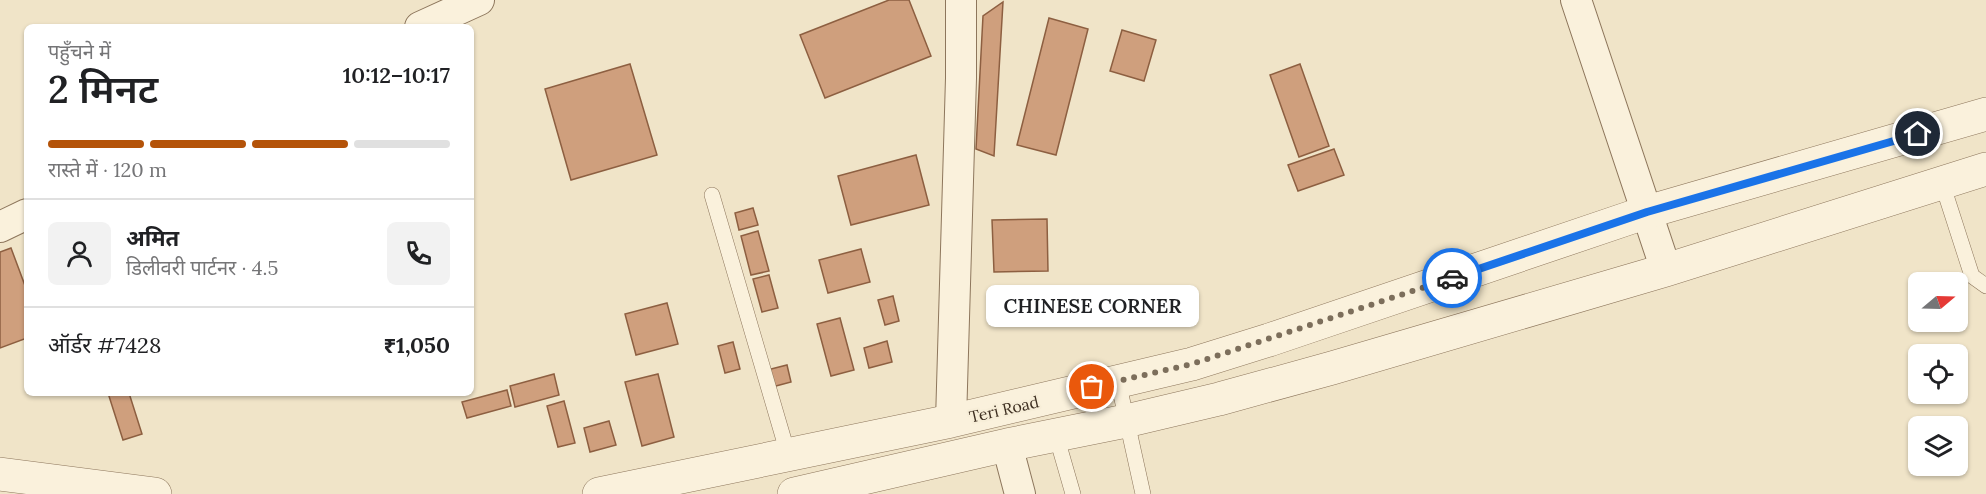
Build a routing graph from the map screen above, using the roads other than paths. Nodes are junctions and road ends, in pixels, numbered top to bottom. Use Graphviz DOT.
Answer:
graph roads {
  1 [pos="479,0"];
  2 [pos="961,0"];
  3 [pos="1576,0"];
  4 [pos="427,24"];
  5 [pos="1986,114"];
  6 [pos="1986,169"];
  7 [pos="1942,183"];
  8 [pos="712,195"];
  9 [pos="1647,212"];
  10 [pos="24,215"];
  11 [pos="0,227"];
  12 [pos="1666,270"];
  13 [pos="1986,286"];
  14 [pos="1118,381"];
  15 [pos="951,421"];
  16 [pos="1126,421"];
  17 [pos="1056,435"];
  18 [pos="870,437"];
  19 [pos="1006,445"];
  20 [pos="788,454"];
  21 [pos="0,474"];
  22 [pos="880,474"];
  23 [pos="155,494"];
  24 [pos="599,494"];
  25 [pos="794,494"];
  26 [pos="1020,494"];
  27 [pos="1073,494"];
  28 [pos="1143,494"];
  1 -- 4 [label="street"];
  2 -- 15 [label="street"];
  3 -- 9 [label="street"];
  5 -- 9 [label="street, Teri Road"];
  6 -- 7 [label="street"];
  7 -- 12 [label="street"];
  7 -- 13 [label="lane"];
  8 -- 20 [label="lane"];
  9 -- 12 [label="street"];
  9 -- 14 [label="street, Teri Road"];
  10 -- 11 [label="street"];
  12 -- 16 [label="street"];
  14 -- 15 [label="street, Teri Road"];
  14 -- 16 [label="lane"];
  15 -- 18 [label="street, Teri Road"];
  16 -- 17 [label="street"];
  16 -- 28 [label="lane"];
  17 -- 19 [label="street"];
  17 -- 27 [label="lane"];
  18 -- 20 [label="street, Teri Road"];
  18 -- 22 [label="street"];
  19 -- 22 [label="street"];
  19 -- 26 [label="street"];
  20 -- 24 [label="street, Teri Road"];
  21 -- 23 [label="street"];
  22 -- 25 [label="street"];
}
